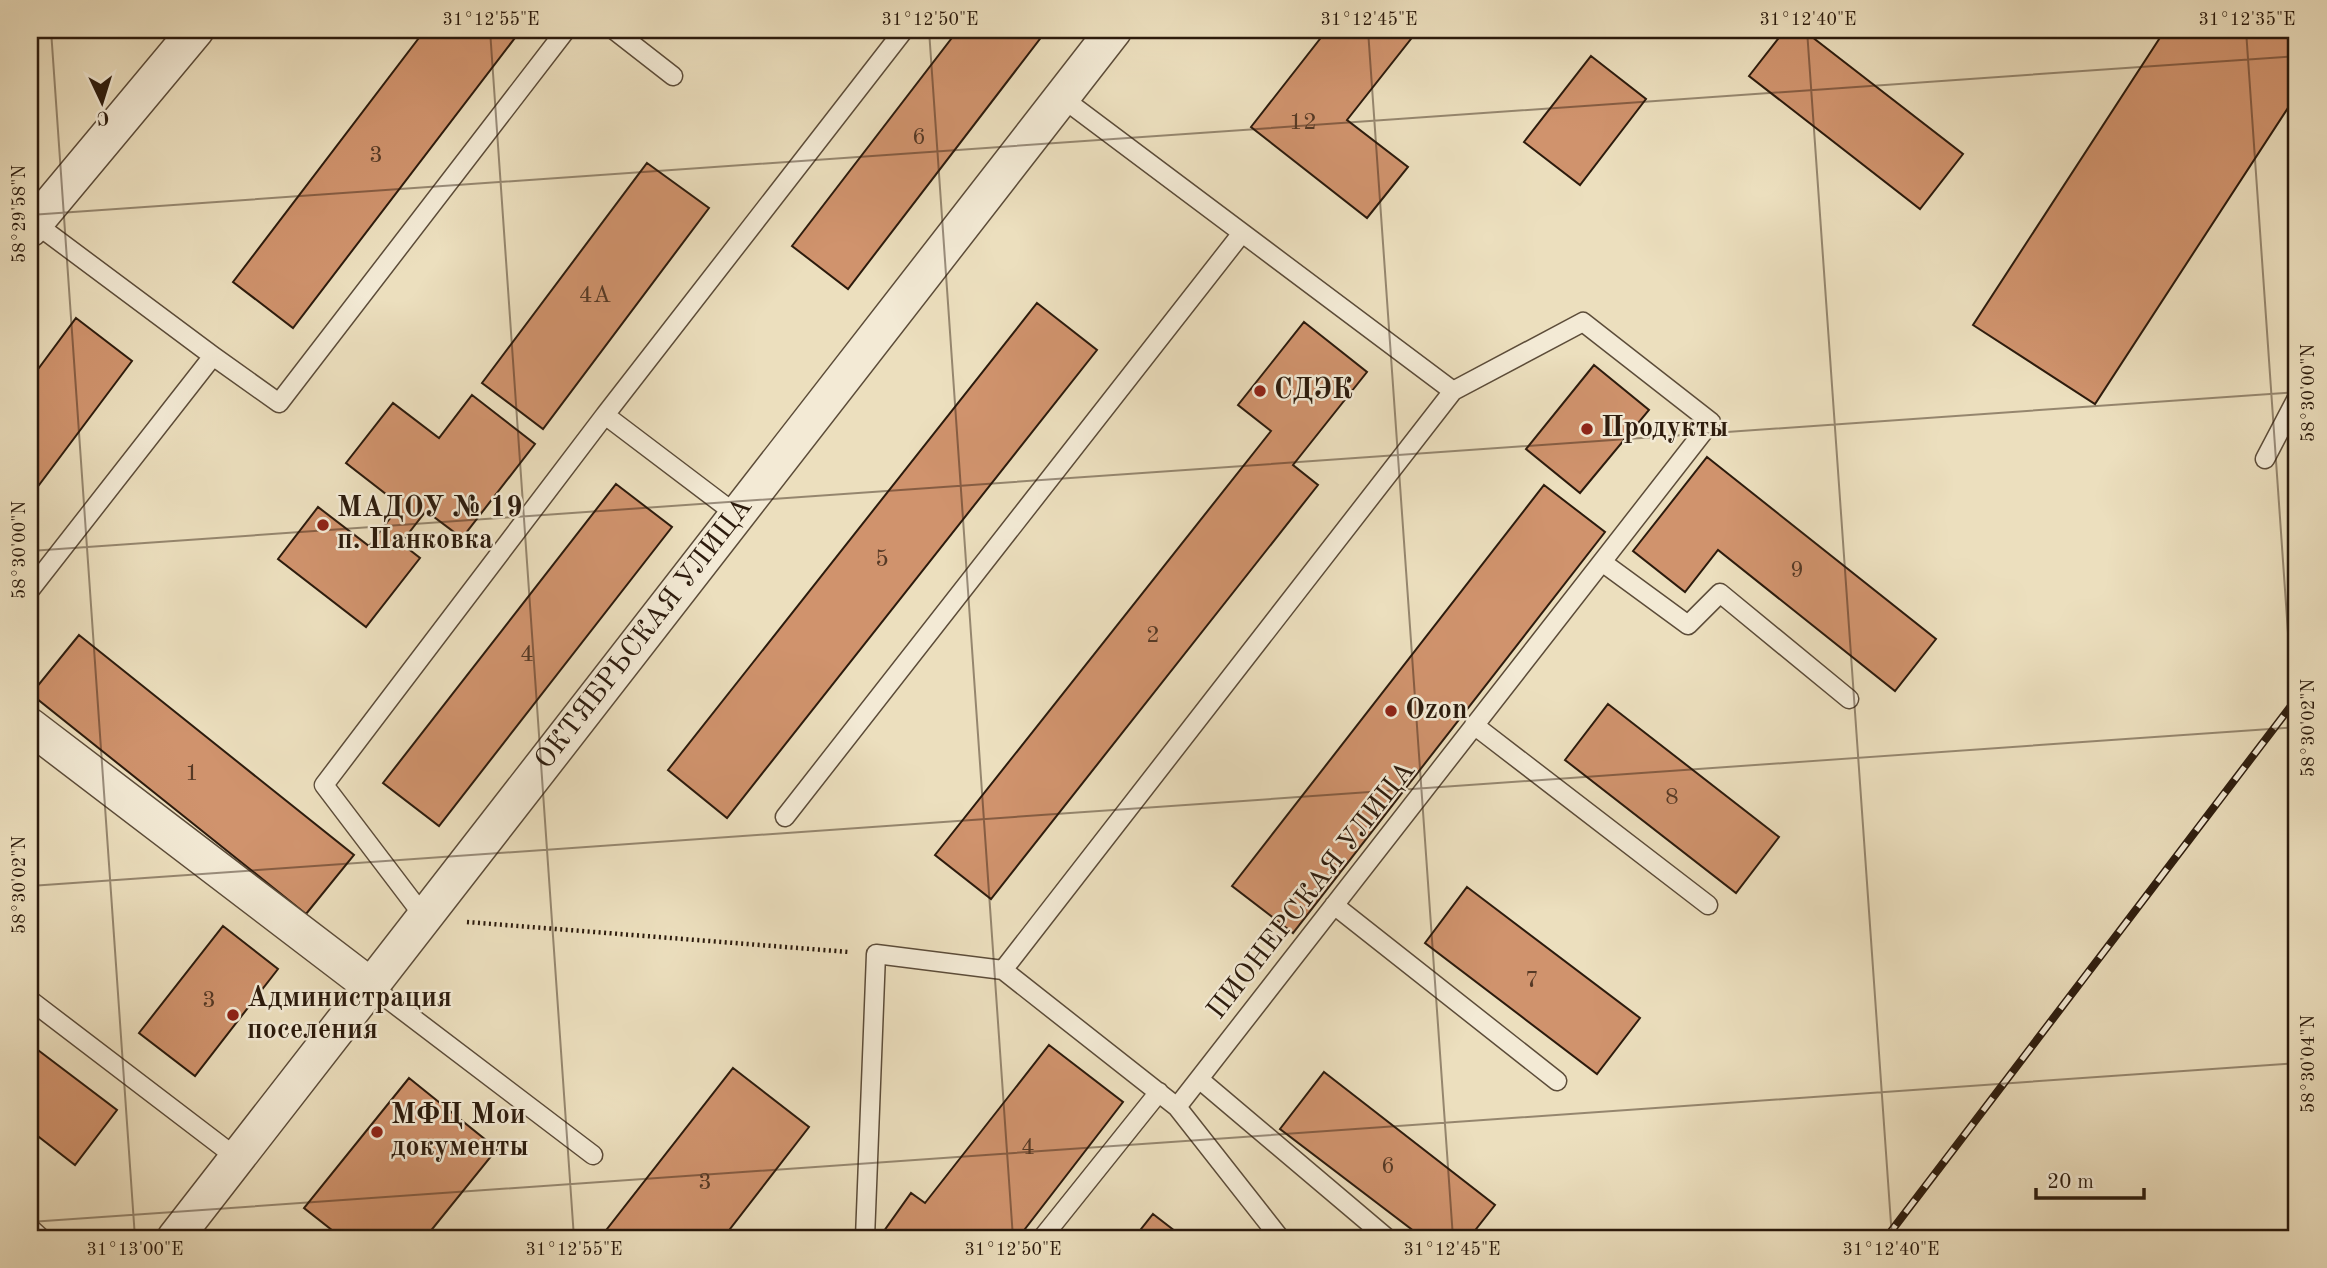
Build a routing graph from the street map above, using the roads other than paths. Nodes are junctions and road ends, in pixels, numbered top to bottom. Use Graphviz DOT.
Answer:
graph roads {
  1 [pos="196,30"];
  2 [pos="566,30"];
  3 [pos="614,30"];
  4 [pos="904,30"];
  5 [pos="1114,30"];
  6 [pos="673,76"];
  7 [pos="1061,97"];
  8 [pos="31,224"];
  9 [pos="1242,233"];
  10 [pos="213,356"];
  11 [pos="1453,391"];
  12 [pos="2297,398"];
  13 [pos="605,415"];
  14 [pos="2265,459"];
  15 [pos="737,515"];
  16 [pos="1602,562"];
  17 [pos="30,590"];
  18 [pos="1849,699"];
  19 [pos="30,726"];
  20 [pos="1475,726"];
  21 [pos="785,817"];
  22 [pos="1334,905"];
  23 [pos="1708,905"];
  24 [pos="425,918"];
  25 [pos="1003,970"];
  26 [pos="372,987"];
  27 [pos="30,1000"];
  28 [pos="1199,1079"];
  29 [pos="1557,1082"];
  30 [pos="1159,1092"];
  31 [pos="1177,1107"];
  32 [pos="593,1155"];
  33 [pos="237,1158"];
  34 [pos="30,1228"];
  35 [pos="41,1238"];
  36 [pos="175,1238"];
  37 [pos="864,1238"];
  38 [pos="1042,1238"];
  39 [pos="1280,1238"];
  40 [pos="1387,1238"];
  1 -- 8 [label="street"];
  2 -- 10 [label="lane"];
  3 -- 6 [label="lane"];
  4 -- 13 [label="lane"];
  5 -- 7 [label="street, ОКТЯБРЬСКАЯ УЛИЦА"];
  7 -- 9 [label="lane"];
  7 -- 15 [label="street, ОКТЯБРЬСКАЯ УЛИЦА"];
  8 -- 10 [label="lane"];
  9 -- 11 [label="lane"];
  9 -- 21 [label="lane"];
  10 -- 17 [label="lane"];
  11 -- 16 [label="lane, ПИОНЕРСКАЯ УЛИЦА"];
  11 -- 25 [label="lane"];
  12 -- 14 [label="lane"];
  13 -- 15 [label="lane"];
  13 -- 24 [label="lane"];
  15 -- 24 [label="street, ОКТЯБРЬСКАЯ УЛИЦА"];
  16 -- 18 [label="lane"];
  16 -- 20 [label="lane, ПИОНЕРСКАЯ УЛИЦА"];
  19 -- 26 [label="street"];
  20 -- 22 [label="lane, ПИОНЕРСКАЯ УЛИЦА"];
  20 -- 23 [label="lane"];
  22 -- 28 [label="lane, ПИОНЕРСКАЯ УЛИЦА"];
  22 -- 29 [label="lane"];
  24 -- 26 [label="street, ОКТЯБРЬСКАЯ УЛИЦА"];
  25 -- 30 [label="lane"];
  25 -- 37 [label="lane"];
  26 -- 32 [label="lane"];
  26 -- 33 [label="street, ОКТЯБРЬСКАЯ УЛИЦА"];
  27 -- 33 [label="lane"];
  28 -- 31 [label="lane, ПИОНЕРСКАЯ УЛИЦА"];
  28 -- 40 [label="lane"];
  30 -- 31 [label="lane"];
  30 -- 38 [label="lane"];
  31 -- 39 [label="lane"];
  33 -- 36 [label="street, ОКТЯБРЬСКАЯ УЛИЦА"];
  34 -- 35 [label="lane"];
}
